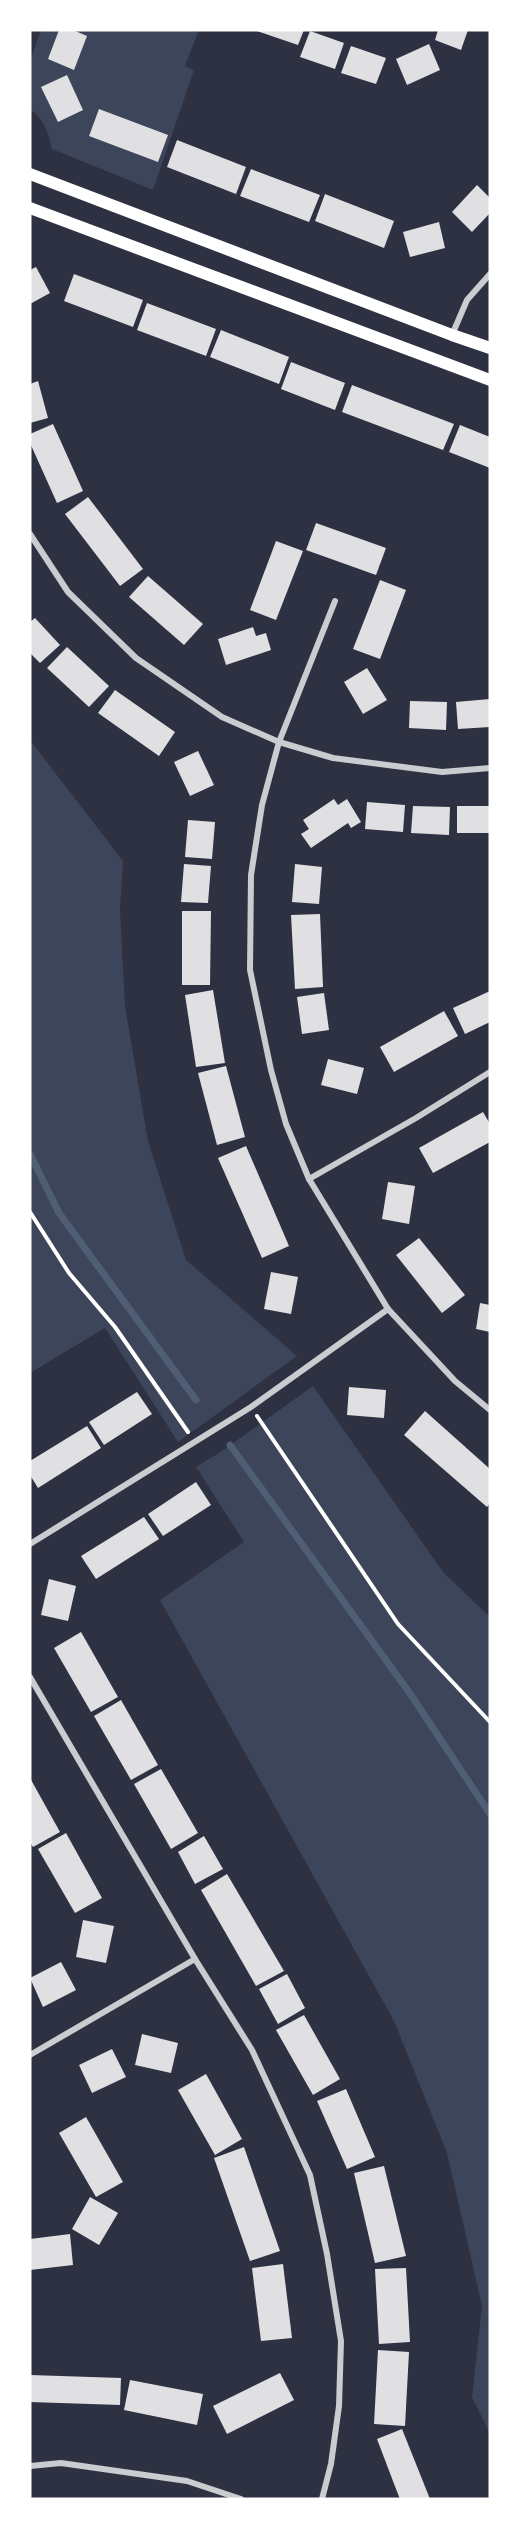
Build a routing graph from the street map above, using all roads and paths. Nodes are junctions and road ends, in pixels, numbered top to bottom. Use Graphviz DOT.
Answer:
graph roads {
  1 [pos="30,174"];
  2 [pos="30,208"];
  3 [pos="490,274"];
  4 [pos="452,335"];
  5 [pos="490,348"];
  6 [pos="490,380"];
  7 [pos="30,534"];
  8 [pos="335,601"];
  9 [pos="279,742"];
  10 [pos="490,768"];
  11 [pos="490,1072"];
  12 [pos="309,1179"];
  13 [pos="30,1212"];
  14 [pos="388,1309"];
  15 [pos="252,1407"];
  16 [pos="490,1410"];
  17 [pos="196,1442"];
  18 [pos="30,1544"];
  19 [pos="30,1677"];
  20 [pos="490,1722"];
  21 [pos="195,1959"];
  22 [pos="30,2055"];
  23 [pos="30,2466"];
  24 [pos="241,2499"];
  25 [pos="322,2499"];
  1 -- 4 [label="main road"];
  2 -- 6 [label="main road"];
  3 -- 4 [label="street"];
  4 -- 5 [label="main road"];
  7 -- 9 [label="street"];
  8 -- 9 [label="street"];
  9 -- 10 [label="street"];
  9 -- 12 [label="street"];
  11 -- 12 [label="street"];
  12 -- 14 [label="street"];
  13 -- 17 [label="path"];
  14 -- 15 [label="street"];
  14 -- 16 [label="street"];
  15 -- 17 [label="street"];
  15 -- 20 [label="path"];
  17 -- 18 [label="street"];
  19 -- 21 [label="street"];
  21 -- 22 [label="street"];
  21 -- 25 [label="street"];
  23 -- 24 [label="street"];
}
